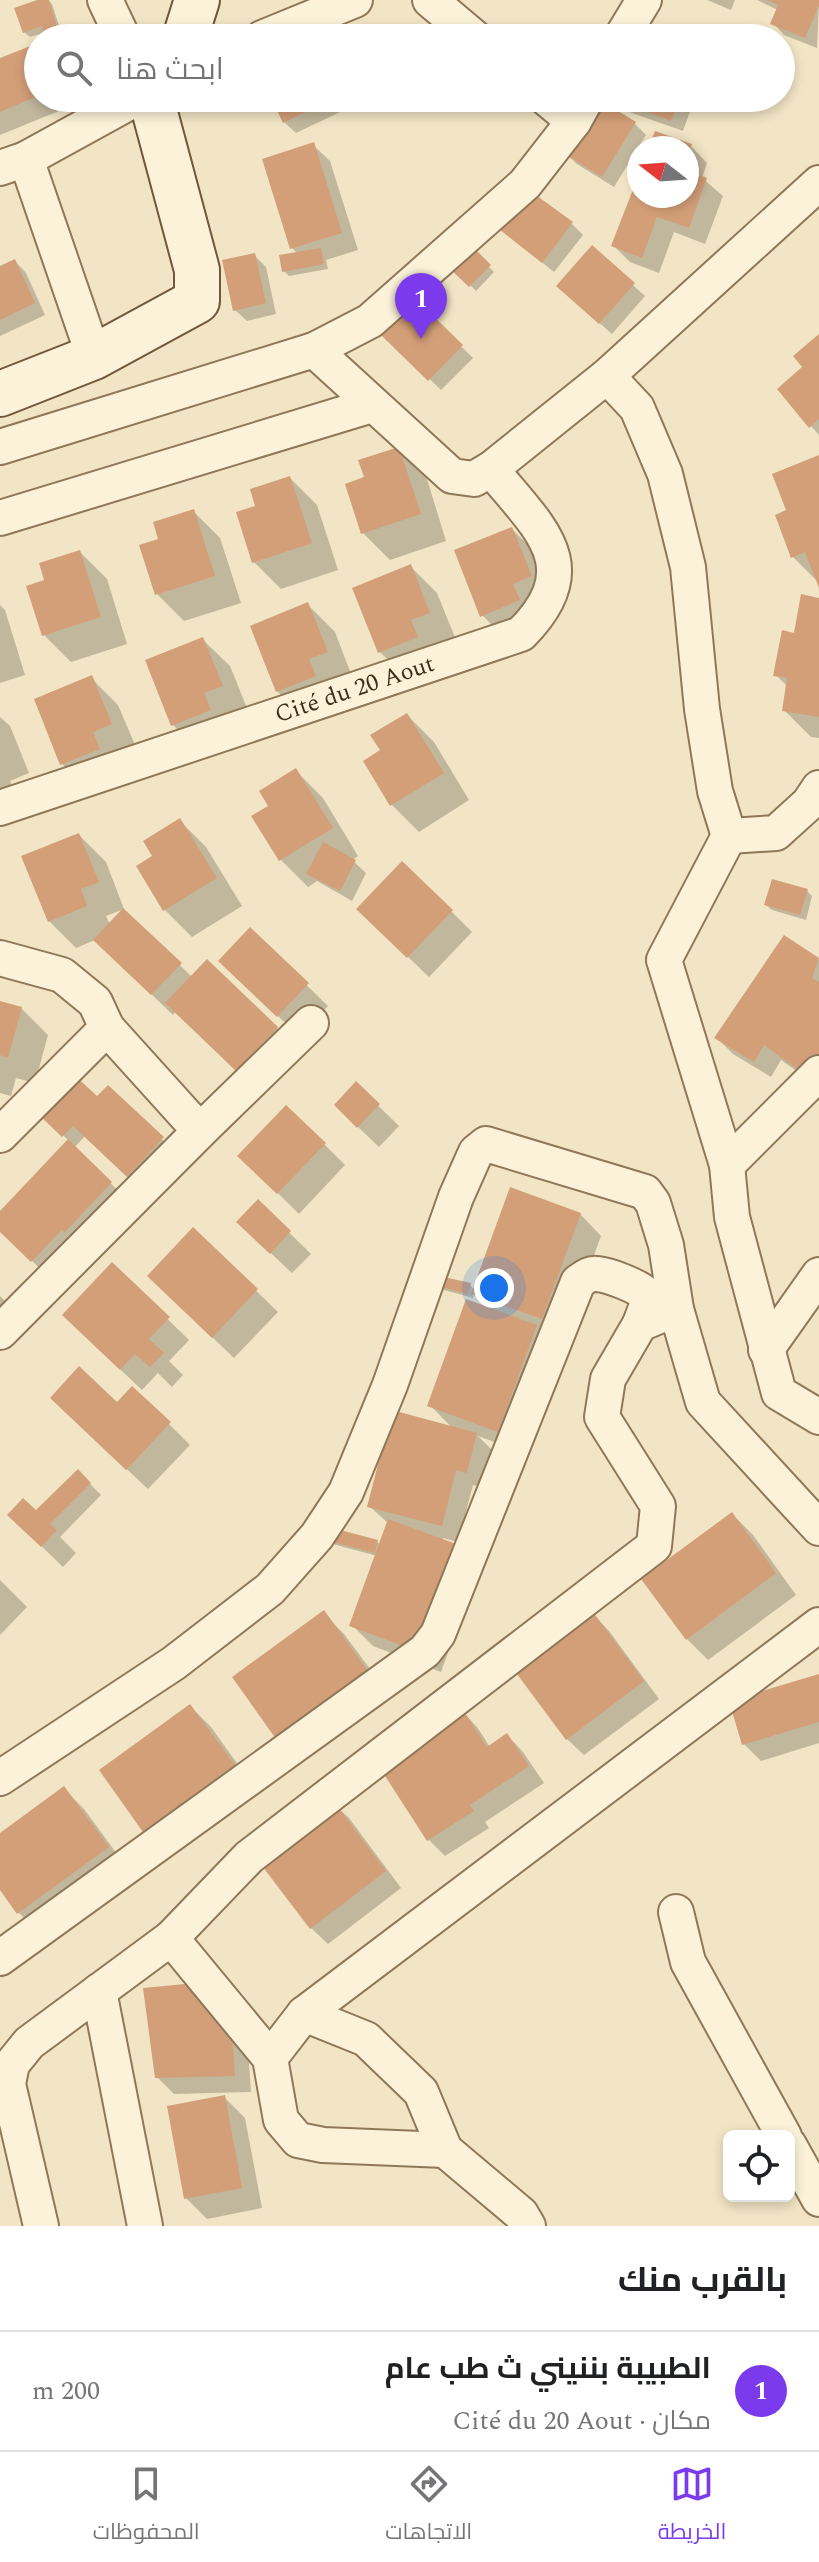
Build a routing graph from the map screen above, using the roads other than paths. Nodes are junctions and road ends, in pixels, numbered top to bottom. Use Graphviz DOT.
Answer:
graph roads {
  1 [pos="105,0"];
  2 [pos="197,0"];
  3 [pos="355,0"];
  4 [pos="430,0"];
  5 [pos="644,0"];
  6 [pos="116,24"];
  7 [pos="189,24"];
  8 [pos="296,24"];
  9 [pos="458,24"];
  10 [pos="629,24"];
  11 [pos="111,112"];
  12 [pos="155,112"];
  13 [pos="579,112"];
  14 [pos="13,164"];
  15 [pos="819,183"];
  16 [pos="314,350"];
  17 [pos="94,357"];
  18 [pos="607,376"];
  19 [pos="0,394"];
  20 [pos="372,405"];
  21 [pos="0,447"];
  22 [pos="491,469"];
  23 [pos="0,518"];
  24 [pos="819,788"];
  25 [pos="0,808"];
  26 [pos="729,836"];
  27 [pos="0,958"];
  28 [pos="311,1023"];
  29 [pos="107,1028"];
  30 [pos="819,1073"];
  31 [pos="200,1131"];
  32 [pos="0,1135"];
  33 [pos="727,1165"];
  34 [pos="819,1275"];
  35 [pos="676,1309"];
  36 [pos="640,1324"];
  37 [pos="0,1332"];
  38 [pos="766,1350"];
  39 [pos="819,1417"];
  40 [pos="819,1528"];
  41 [pos="819,1625"];
  42 [pos="0,1778"];
  43 [pos="676,1912"];
  44 [pos="171,1938"];
  45 [pos="0,1958"];
  46 [pos="99,1991"];
  47 [pos="304,2014"];
  48 [pos="270,2058"];
  49 [pos="6,2062"];
  50 [pos="781,2130"];
  51 [pos="445,2150"];
  52 [pos="795,2156"];
  53 [pos="819,2199"];
  54 [pos="41,2226"];
  55 [pos="145,2226"];
  56 [pos="528,2226"];
  1 -- 6 [label="street"];
  2 -- 7 [label="street"];
  3 -- 8 [label="street"];
  4 -- 9 [label="street"];
  5 -- 10 [label="street"];
  11 -- 14 [label="street"];
  12 -- 17 [label="street"];
  13 -- 16 [label="street"];
  14 -- 17 [label="street"];
  15 -- 18 [label="street"];
  16 -- 20 [label="street"];
  16 -- 21 [label="street"];
  17 -- 19 [label="street"];
  18 -- 22 [label="street"];
  18 -- 26 [label="street"];
  20 -- 22 [label="street"];
  20 -- 23 [label="street"];
  22 -- 25 [label="street, Cité du 20 Aout"];
  24 -- 26 [label="street"];
  26 -- 33 [label="street"];
  27 -- 29 [label="street"];
  28 -- 31 [label="street"];
  29 -- 31 [label="street"];
  29 -- 32 [label="street"];
  30 -- 33 [label="street"];
  31 -- 37 [label="street"];
  33 -- 38 [label="street"];
  34 -- 38 [label="street"];
  35 -- 36 [label="street"];
  35 -- 40 [label="street"];
  35 -- 42 [label="street"];
  36 -- 44 [label="street"];
  36 -- 45 [label="street"];
  38 -- 39 [label="street"];
  41 -- 47 [label="street"];
  43 -- 50 [label="street"];
  44 -- 46 [label="street"];
  44 -- 48 [label="street"];
  46 -- 49 [label="street"];
  46 -- 55 [label="street"];
  47 -- 48 [label="street"];
  47 -- 51 [label="street"];
  48 -- 51 [label="street"];
  49 -- 54 [label="street"];
  51 -- 56 [label="street"];
  52 -- 53 [label="street"];
}
